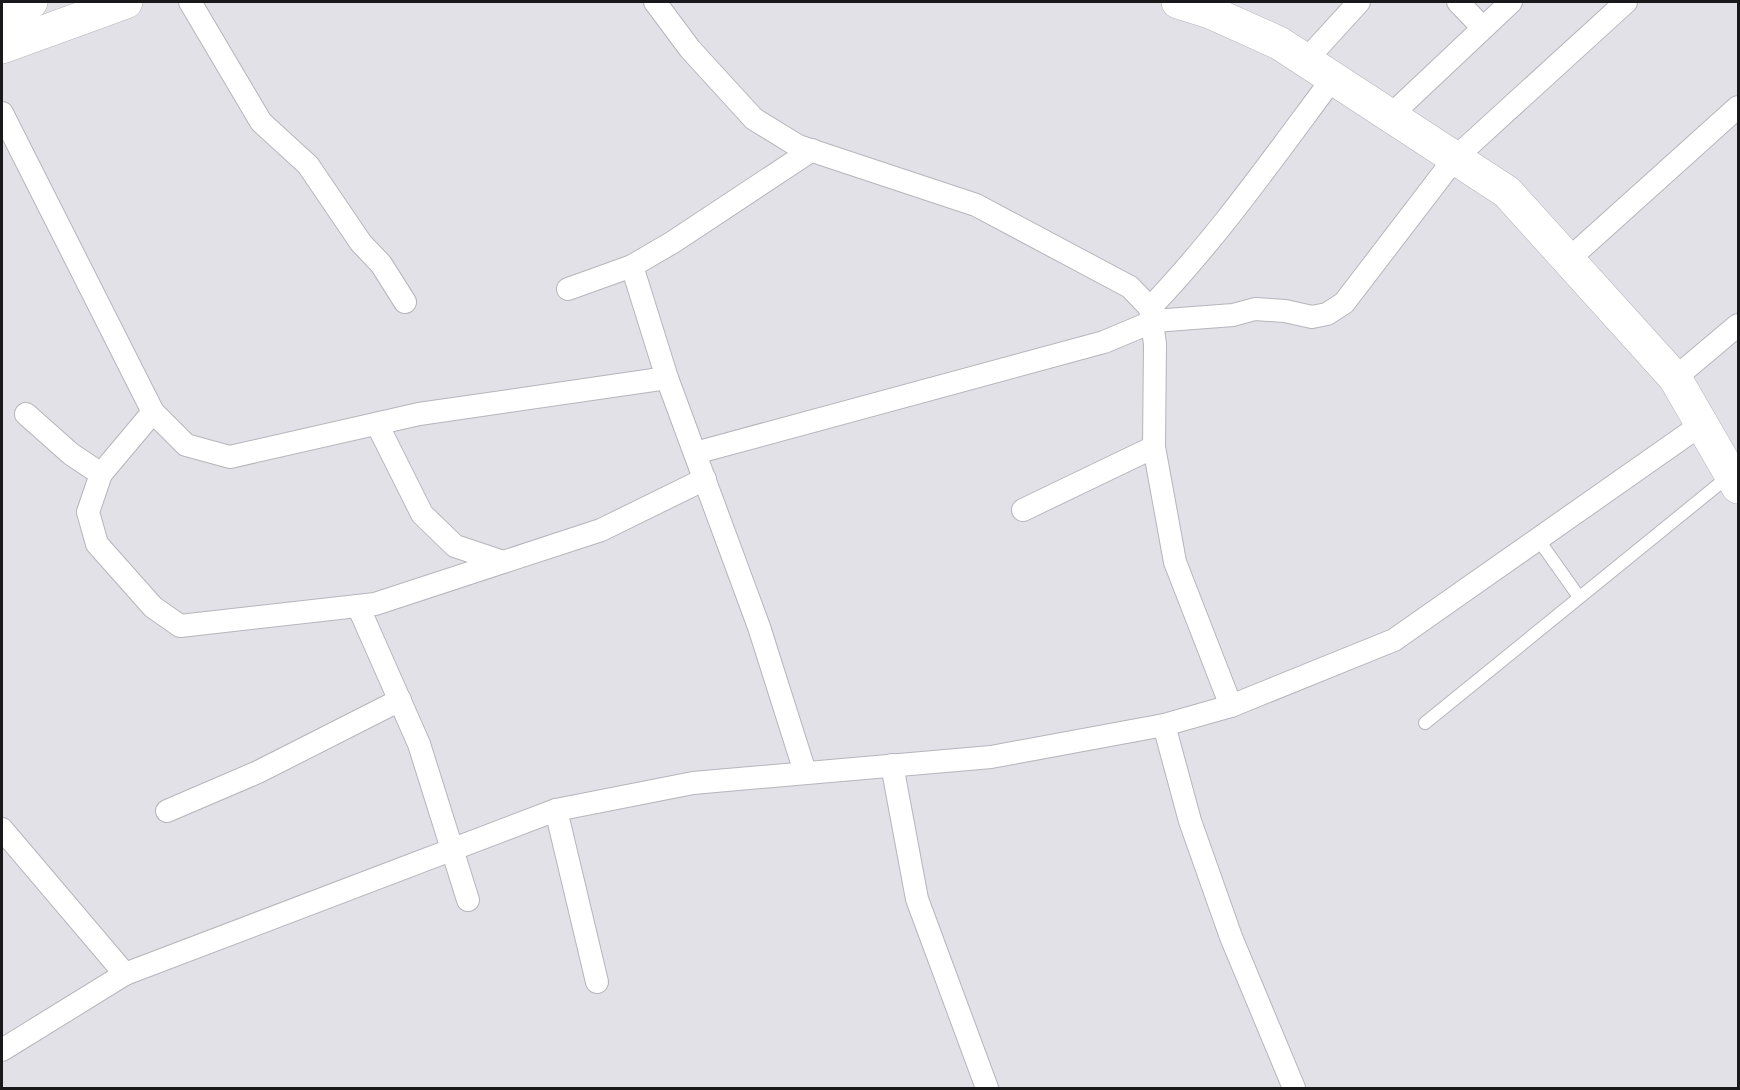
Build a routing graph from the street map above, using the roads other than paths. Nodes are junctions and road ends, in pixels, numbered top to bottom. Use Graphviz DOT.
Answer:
graph roads {
  1 [pos="31,2"];
  2 [pos="126,2"];
  3 [pos="190,2"];
  4 [pos="655,2"];
  5 [pos="1178,2"];
  6 [pos="1359,2"];
  7 [pos="1458,2"];
  8 [pos="1511,2"];
  9 [pos="1626,2"];
  10 [pos="1214,7"];
  11 [pos="2,14"];
  12 [pos="1483,28"];
  13 [pos="2,47"];
  14 [pos="1319,69"];
  15 [pos="1738,107"];
  16 [pos="2,113"];
  17 [pos="1390,116"];
  18 [pos="812,150"];
  19 [pos="1455,158"];
  20 [pos="1568,260"];
  21 [pos="632,266"];
  22 [pos="568,289"];
  23 [pos="405,302"];
  24 [pos="1152,314"];
  25 [pos="1738,325"];
  26 [pos="667,378"];
  27 [pos="1675,378"];
  28 [pos="153,412"];
  29 [pos="26,414"];
  30 [pos="377,424"];
  31 [pos="1702,424"];
  32 [pos="1154,447"];
  33 [pos="694,453"];
  34 [pos="101,474"];
  35 [pos="705,479"];
  36 [pos="1735,481"];
  37 [pos="1023,510"];
  38 [pos="1538,539"];
  39 [pos="503,562"];
  40 [pos="1579,597"];
  41 [pos="358,606"];
  42 [pos="400,700"];
  43 [pos="1231,706"];
  44 [pos="1425,723"];
  45 [pos="1164,725"];
  46 [pos="892,765"];
  47 [pos="805,772"];
  48 [pos="556,810"];
  49 [pos="166,811"];
  50 [pos="2,829"];
  51 [pos="454,850"];
  52 [pos="468,900"];
  53 [pos="125,974"];
  54 [pos="597,982"];
  55 [pos="2,1050"];
  56 [pos="987,1089"];
  57 [pos="1294,1089"];
  1 -- 11 [label="street"];
  2 -- 13 [label="street"];
  3 -- 23 [label="street"];
  4 -- 18 [label="street"];
  5 -- 10 [label="street"];
  6 -- 14 [label="street"];
  7 -- 12 [label="street"];
  8 -- 12 [label="street"];
  9 -- 19 [label="street"];
  10 -- 14 [label="street"];
  12 -- 17 [label="street"];
  14 -- 17 [label="street"];
  14 -- 24 [label="street"];
  15 -- 20 [label="street"];
  16 -- 28 [label="street"];
  17 -- 19 [label="street"];
  18 -- 21 [label="street"];
  18 -- 24 [label="street"];
  19 -- 20 [label="street"];
  19 -- 24 [label="street"];
  20 -- 27 [label="street"];
  21 -- 22 [label="street"];
  21 -- 26 [label="street"];
  24 -- 32 [label="street"];
  24 -- 33 [label="street"];
  25 -- 27 [label="street"];
  26 -- 30 [label="street"];
  26 -- 33 [label="street"];
  27 -- 31 [label="street"];
  28 -- 30 [label="street"];
  28 -- 34 [label="street"];
  29 -- 34 [label="street"];
  30 -- 39 [label="street"];
  31 -- 36 [label="street"];
  31 -- 38 [label="street"];
  32 -- 37 [label="street"];
  32 -- 43 [label="street"];
  33 -- 35 [label="street"];
  34 -- 41 [label="street"];
  35 -- 39 [label="street"];
  35 -- 47 [label="street"];
  36 -- 40 [label="lane"];
  38 -- 40 [label="lane"];
  38 -- 43 [label="street"];
  39 -- 41 [label="street"];
  40 -- 44 [label="lane"];
  41 -- 42 [label="street"];
  42 -- 49 [label="street"];
  42 -- 51 [label="street"];
  43 -- 45 [label="street"];
  45 -- 46 [label="street"];
  45 -- 57 [label="street"];
  46 -- 47 [label="street"];
  46 -- 56 [label="street"];
  47 -- 48 [label="street"];
  48 -- 51 [label="street"];
  48 -- 54 [label="street"];
  50 -- 53 [label="street"];
  51 -- 52 [label="street"];
  51 -- 53 [label="street"];
  53 -- 55 [label="street"];
}
